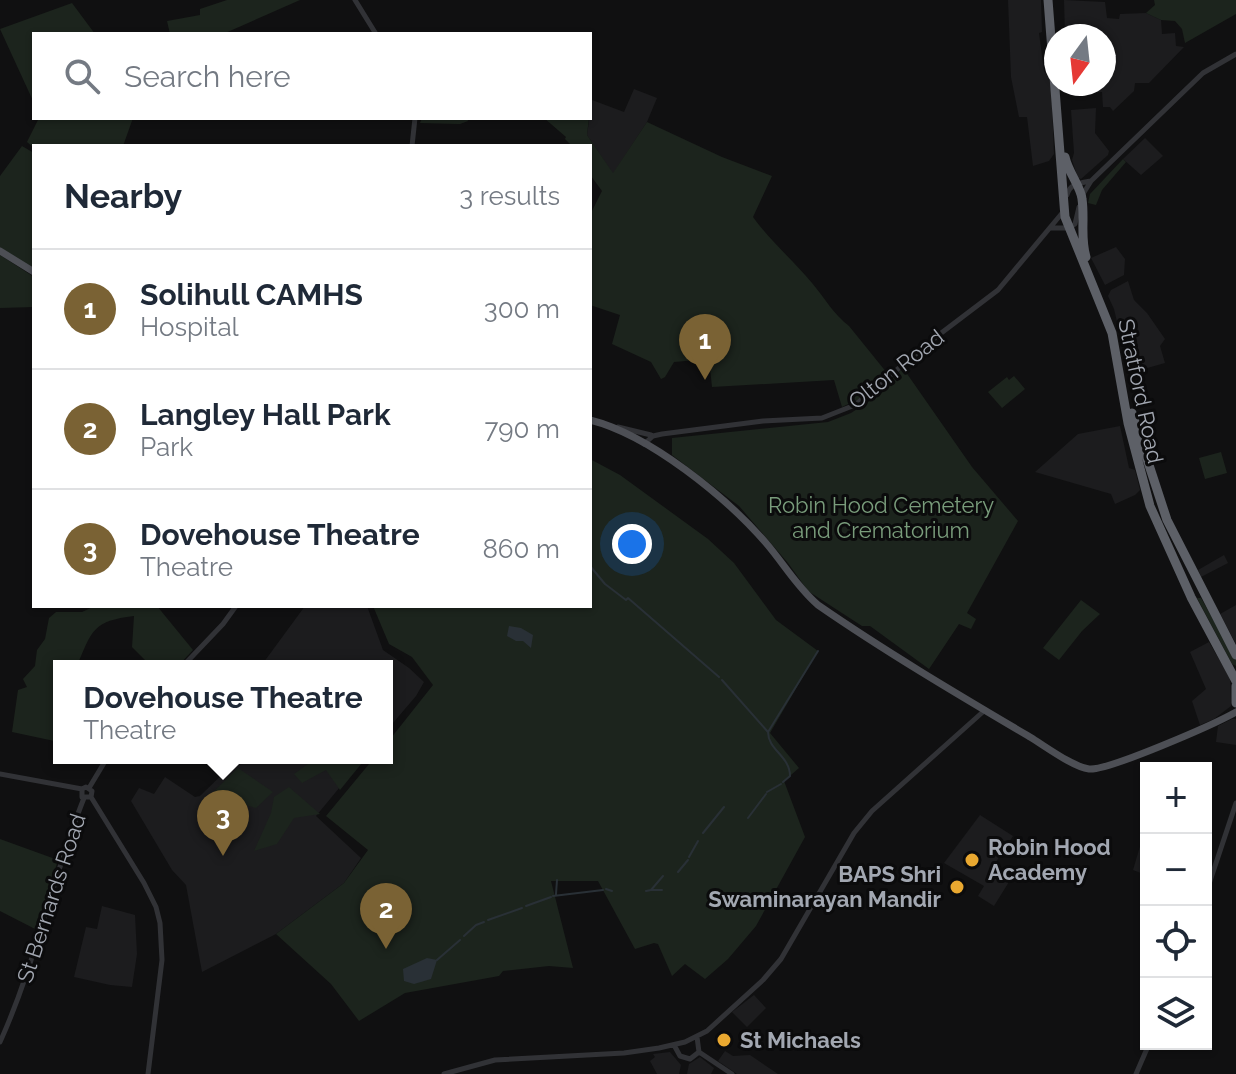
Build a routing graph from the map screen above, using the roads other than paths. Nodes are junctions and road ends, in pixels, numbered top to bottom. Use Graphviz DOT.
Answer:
graph roads {
  1 [pos="355,0"];
  2 [pos="1050,0"];
  3 [pos="1052,24"];
  4 [pos="375,32"];
  5 [pos="1236,54"];
  6 [pos="1059,96"];
  7 [pos="415,120"];
  8 [pos="412,144"];
  9 [pos="1064,165"];
  10 [pos="1091,181"];
  11 [pos="1075,184"];
  12 [pos="1082,195"];
  13 [pos="1064,208"];
  14 [pos="1051,228"];
  15 [pos="1069,228"];
  16 [pos="0,251"];
  17 [pos="32,271"];
  18 [pos="592,420"];
  19 [pos="610,425"];
  20 [pos="653,436"];
  21 [pos="644,444"];
  22 [pos="1139,452"];
  23 [pos="1158,492"];
  24 [pos="1146,496"];
  25 [pos="1162,522"];
  26 [pos="1201,591"];
  27 [pos="1191,597"];
  28 [pos="235,608"];
  29 [pos="1236,655"];
  30 [pos="189,660"];
  31 [pos="1236,683"];
  32 [pos="1236,703"];
  33 [pos="985,710"];
  34 [pos="1236,712"];
  35 [pos="103,764"];
  36 [pos="0,774"];
  37 [pos="86,789"];
  38 [pos="87,797"];
  39 [pos="1236,803"];
  40 [pos="1212,875"];
  41 [pos="697,1037"];
  42 [pos="0,1042"];
  43 [pos="674,1045"];
  44 [pos="1146,1050"];
  45 [pos="699,1052"];
  46 [pos="148,1074"];
  47 [pos="444,1074"];
  48 [pos="732,1074"];
  49 [pos="1136,1074"];
  1 -- 4 [label="street"];
  2 -- 3 [label="highway, Stratford Road"];
  2 -- 9 [label="highway, Stratford Road"];
  5 -- 10 [label="street"];
  6 -- 9 [label="highway, Stratford Road"];
  7 -- 8 [label="street"];
  9 -- 11 [label="highway, Stratford Road"];
  9 -- 13 [label="highway, Stratford Road"];
  10 -- 11 [label="street"];
  10 -- 12 [label="street"];
  11 -- 12 [label="highway, Stratford Road"];
  11 -- 13 [label="street, Olton Road"];
  12 -- 15 [label="street"];
  12 -- 22 [label="highway, Stratford Road"];
  13 -- 14 [label="street, Olton Road"];
  13 -- 15 [label="highway, Stratford Road"];
  14 -- 15 [label="street"];
  14 -- 20 [label="street, Olton Road"];
  15 -- 22 [label="highway, Stratford Road"];
  16 -- 17 [label="main road"];
  18 -- 19 [label="main road"];
  19 -- 20 [label="street, Olton Road"];
  19 -- 21 [label="main road"];
  20 -- 21 [label="street"];
  21 -- 33 [label="main road"];
  22 -- 23 [label="highway, Stratford Road"];
  22 -- 24 [label="highway, Stratford Road"];
  23 -- 24 [label="highway"];
  23 -- 25 [label="highway, Stratford Road"];
  24 -- 25 [label="highway, Stratford Road"];
  25 -- 26 [label="highway, Stratford Road"];
  25 -- 27 [label="highway, Stratford Road"];
  26 -- 27 [label="highway"];
  26 -- 29 [label="highway, Stratford Road"];
  27 -- 31 [label="highway, Stratford Road"];
  28 -- 30 [label="street"];
  31 -- 32 [label="highway"];
  33 -- 34 [label="main road"];
  33 -- 41 [label="street"];
  35 -- 37 [label="street, St Bernards Road"];
  36 -- 37 [label="street"];
  37 -- 38 [label="street"];
  38 -- 42 [label="street, St Bernards Road"];
  38 -- 46 [label="street"];
  39 -- 40 [label="street"];
  41 -- 43 [label="street"];
  41 -- 45 [label="street"];
  43 -- 45 [label="street"];
  43 -- 47 [label="street"];
  44 -- 49 [label="street"];
  45 -- 48 [label="street"];
}
